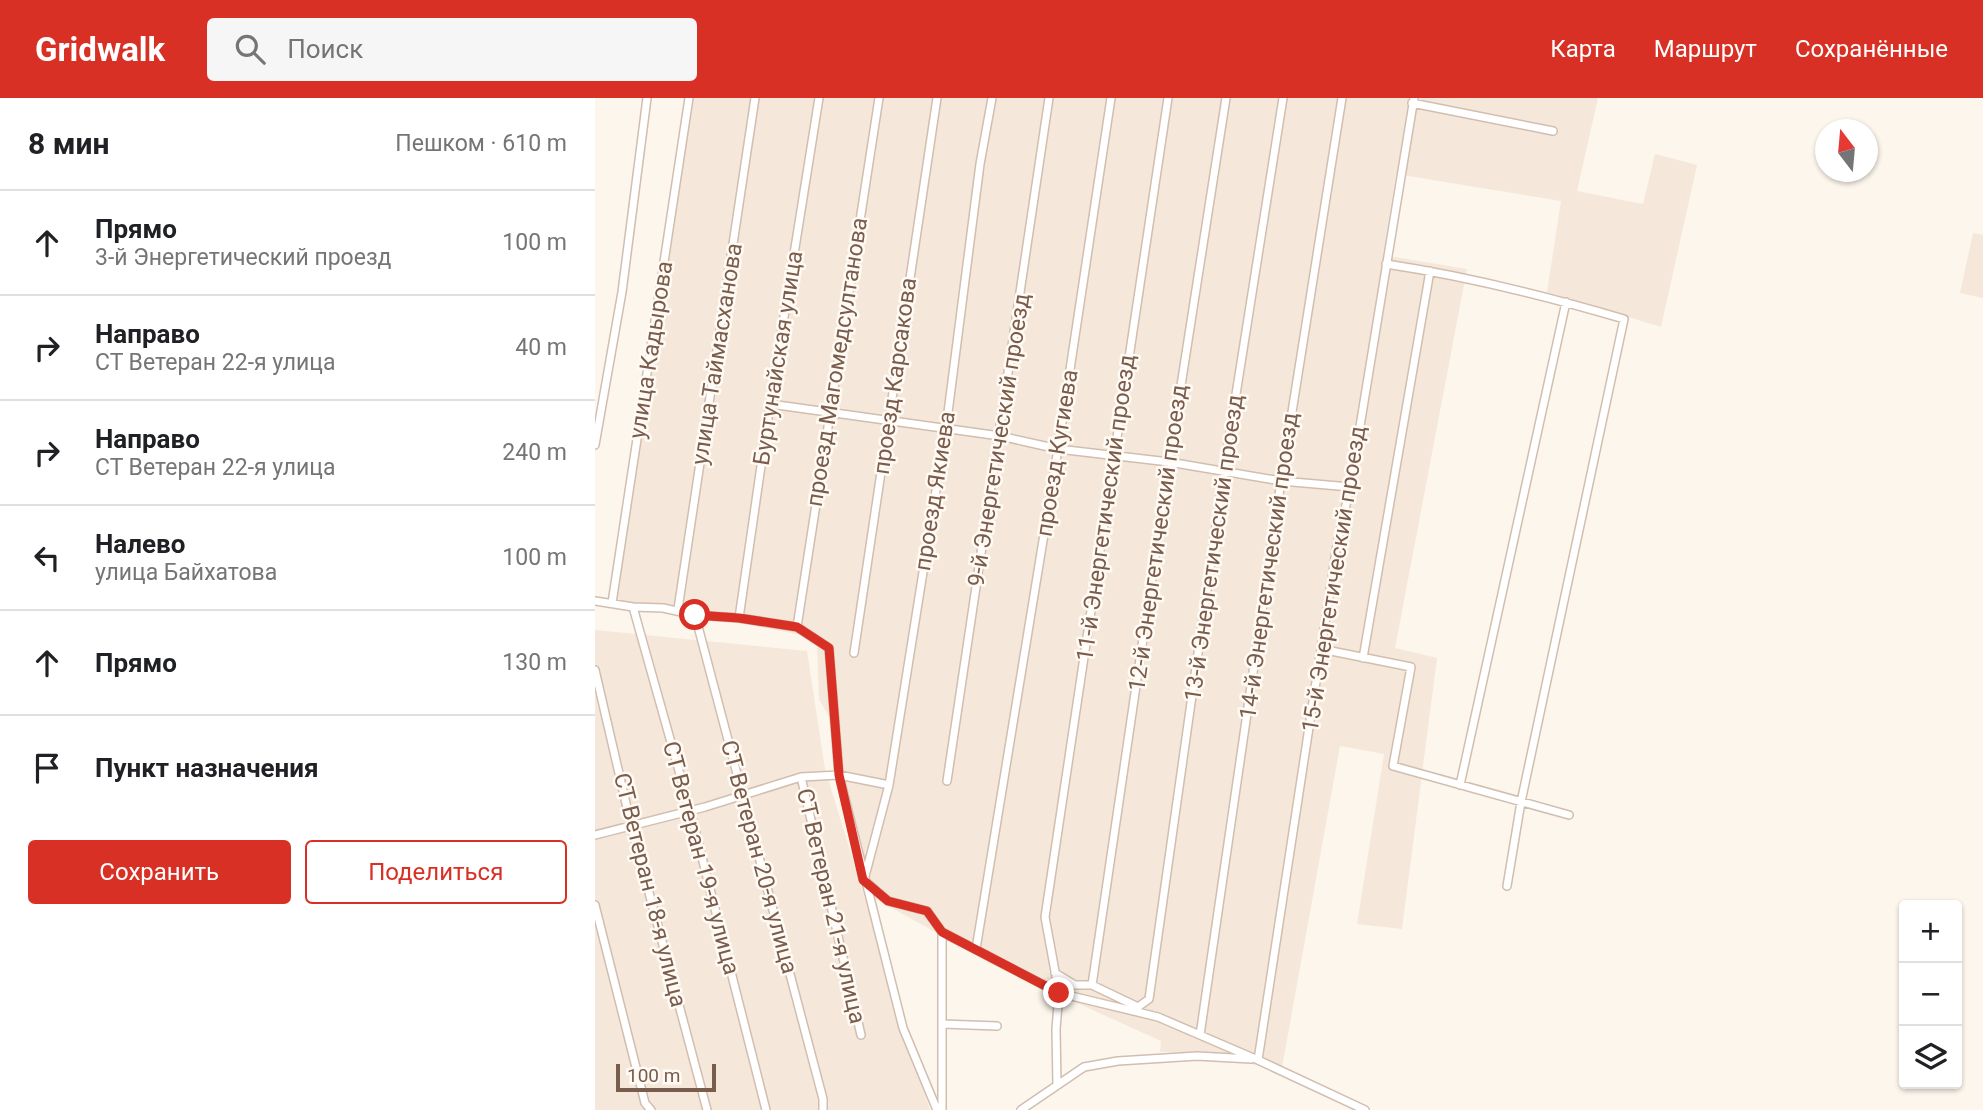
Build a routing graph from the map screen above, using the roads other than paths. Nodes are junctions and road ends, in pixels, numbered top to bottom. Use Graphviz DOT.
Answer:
graph roads {
  1 [pos="647,98"];
  2 [pos="689,98"];
  3 [pos="755,98"];
  4 [pos="819,98"];
  5 [pos="879,98"];
  6 [pos="937,98"];
  7 [pos="992,98"];
  8 [pos="1049,98"];
  9 [pos="1111,98"];
  10 [pos="1168,98"];
  11 [pos="1226,98"];
  12 [pos="1283,98"];
  13 [pos="1342,98"];
  14 [pos="1413,101"];
  15 [pos="1553,131"];
  16 [pos="1386,264"];
  17 [pos="1430,271"];
  18 [pos="1566,302"];
  19 [pos="770,404"];
  20 [pos="829,411"];
  21 [pos="889,420"];
  22 [pos="946,428"];
  23 [pos="1000,436"];
  24 [pos="595,445"];
  25 [pos="1058,449"];
  26 [pos="1113,454"];
  27 [pos="1168,462"];
  28 [pos="1224,470"];
  29 [pos="1281,481"];
  30 [pos="1350,487"];
  31 [pos="595,601"];
  32 [pos="613,603"];
  33 [pos="633,607"];
  34 [pos="678,610"];
  35 [pos="695,615"];
  36 [pos="739,618"];
  37 [pos="797,627"];
  38 [pos="1321,649"];
  39 [pos="854,653"];
  40 [pos="1363,657"];
  41 [pos="595,670"];
  42 [pos="839,775"];
  43 [pos="800,777"];
  44 [pos="947,781"];
  45 [pos="889,785"];
  46 [pos="1459,785"];
  47 [pos="744,795"];
  48 [pos="1521,802"];
  49 [pos="690,810"];
  50 [pos="1569,815"];
  51 [pos="632,825"];
  52 [pos="595,835"];
  53 [pos="863,880"];
  54 [pos="1507,886"];
  55 [pos="595,905"];
  56 [pos="942,932"];
  57 [pos="976,950"];
  58 [pos="1055,973"];
  59 [pos="1093,982"];
  60 [pos="1059,993"];
  61 [pos="1138,1007"];
  62 [pos="1159,1017"];
  63 [pos="942,1024"];
  64 [pos="997,1026"];
  65 [pos="861,1035"];
  66 [pos="1200,1035"];
  67 [pos="1258,1060"];
  68 [pos="1057,1085"];
  69 [pos="651,1110"];
  70 [pos="707,1110"];
  71 [pos="767,1110"];
  72 [pos="823,1110"];
  73 [pos="939,1110"];
  74 [pos="1021,1110"];
  75 [pos="1364,1110"];
  1 -- 24 [label="street"];
  2 -- 32 [label="street, улица Кадырова"];
  3 -- 34 [label="street, улица Таймасханова"];
  4 -- 19 [label="street, Буртунайская улица"];
  5 -- 20 [label="street, проезд Магомедсултанова"];
  6 -- 21 [label="street, проезд Карсакова"];
  7 -- 22 [label="street, проезд Якиева"];
  8 -- 23 [label="street, 9-й Энергетический проезд"];
  9 -- 25 [label="street, проезд Кугиева"];
  10 -- 26 [label="street, 11-й Энергетический проезд"];
  11 -- 27 [label="street, 12-й Энергетический проезд"];
  12 -- 28 [label="street, 13-й Энергетический проезд"];
  13 -- 29 [label="street, 14-й Энергетический проезд"];
  14 -- 15 [label="street"];
  14 -- 16 [label="street, 15-й Энергетический проезд"];
  16 -- 17 [label="street"];
  16 -- 30 [label="street, 15-й Энергетический проезд"];
  17 -- 18 [label="street"];
  17 -- 40 [label="street"];
  18 -- 46 [label="street"];
  18 -- 48 [label="street"];
  19 -- 20 [label="street"];
  19 -- 36 [label="street, Буртунайская улица"];
  20 -- 21 [label="street"];
  20 -- 37 [label="street, проезд Магомедсултанова"];
  21 -- 22 [label="street"];
  21 -- 39 [label="street, проезд Карсакова"];
  22 -- 23 [label="street"];
  22 -- 45 [label="street, проезд Якиева"];
  23 -- 25 [label="street"];
  23 -- 44 [label="street, 9-й Энергетический проезд"];
  25 -- 26 [label="street"];
  25 -- 57 [label="street, проезд Кугиева"];
  26 -- 27 [label="street"];
  26 -- 58 [label="street, 11-й Энергетический проезд"];
  27 -- 28 [label="street"];
  27 -- 59 [label="street, 12-й Энергетический проезд"];
  28 -- 29 [label="street"];
  28 -- 61 [label="street, 13-й Энергетический проезд"];
  29 -- 30 [label="street"];
  29 -- 66 [label="street, 14-й Энергетический проезд"];
  30 -- 38 [label="street, 15-й Энергетический проезд"];
  31 -- 32 [label="street"];
  32 -- 33 [label="street"];
  33 -- 34 [label="street"];
  33 -- 49 [label="street, СТ Ветеран 19-я улица"];
  34 -- 35 [label="street"];
  35 -- 36 [label="street"];
  35 -- 47 [label="street, СТ Ветеран 20-я улица"];
  36 -- 37 [label="street"];
  37 -- 42 [label="street"];
  38 -- 40 [label="street"];
  38 -- 67 [label="street, 15-й Энергетический проезд"];
  40 -- 46 [label="street"];
  41 -- 51 [label="street, СТ Ветеран 18-я улица"];
  42 -- 43 [label="street"];
  42 -- 45 [label="street"];
  42 -- 53 [label="street"];
  43 -- 47 [label="street"];
  43 -- 65 [label="street, СТ Ветеран 21-я улица"];
  45 -- 53 [label="street, проезд Якиева"];
  46 -- 48 [label="street"];
  47 -- 49 [label="street"];
  47 -- 72 [label="street, СТ Ветеран 20-я улица"];
  48 -- 50 [label="street"];
  48 -- 54 [label="street"];
  49 -- 51 [label="street"];
  49 -- 71 [label="street, СТ Ветеран 19-я улица"];
  51 -- 52 [label="street"];
  51 -- 70 [label="street, СТ Ветеран 18-я улица"];
  53 -- 56 [label="street"];
  53 -- 73 [label="street"];
  55 -- 69 [label="street"];
  56 -- 57 [label="street"];
  56 -- 63 [label="street"];
  57 -- 60 [label="street"];
  58 -- 59 [label="street"];
  58 -- 60 [label="street, 11-й Энергетический проезд"];
  59 -- 61 [label="street"];
  60 -- 62 [label="street"];
  60 -- 68 [label="street, 11-й Энергетический проезд"];
  61 -- 62 [label="street"];
  62 -- 66 [label="street"];
  63 -- 64 [label="street"];
  63 -- 73 [label="street"];
  66 -- 67 [label="street"];
  67 -- 68 [label="street"];
  67 -- 75 [label="street"];
  68 -- 74 [label="street"];
}
